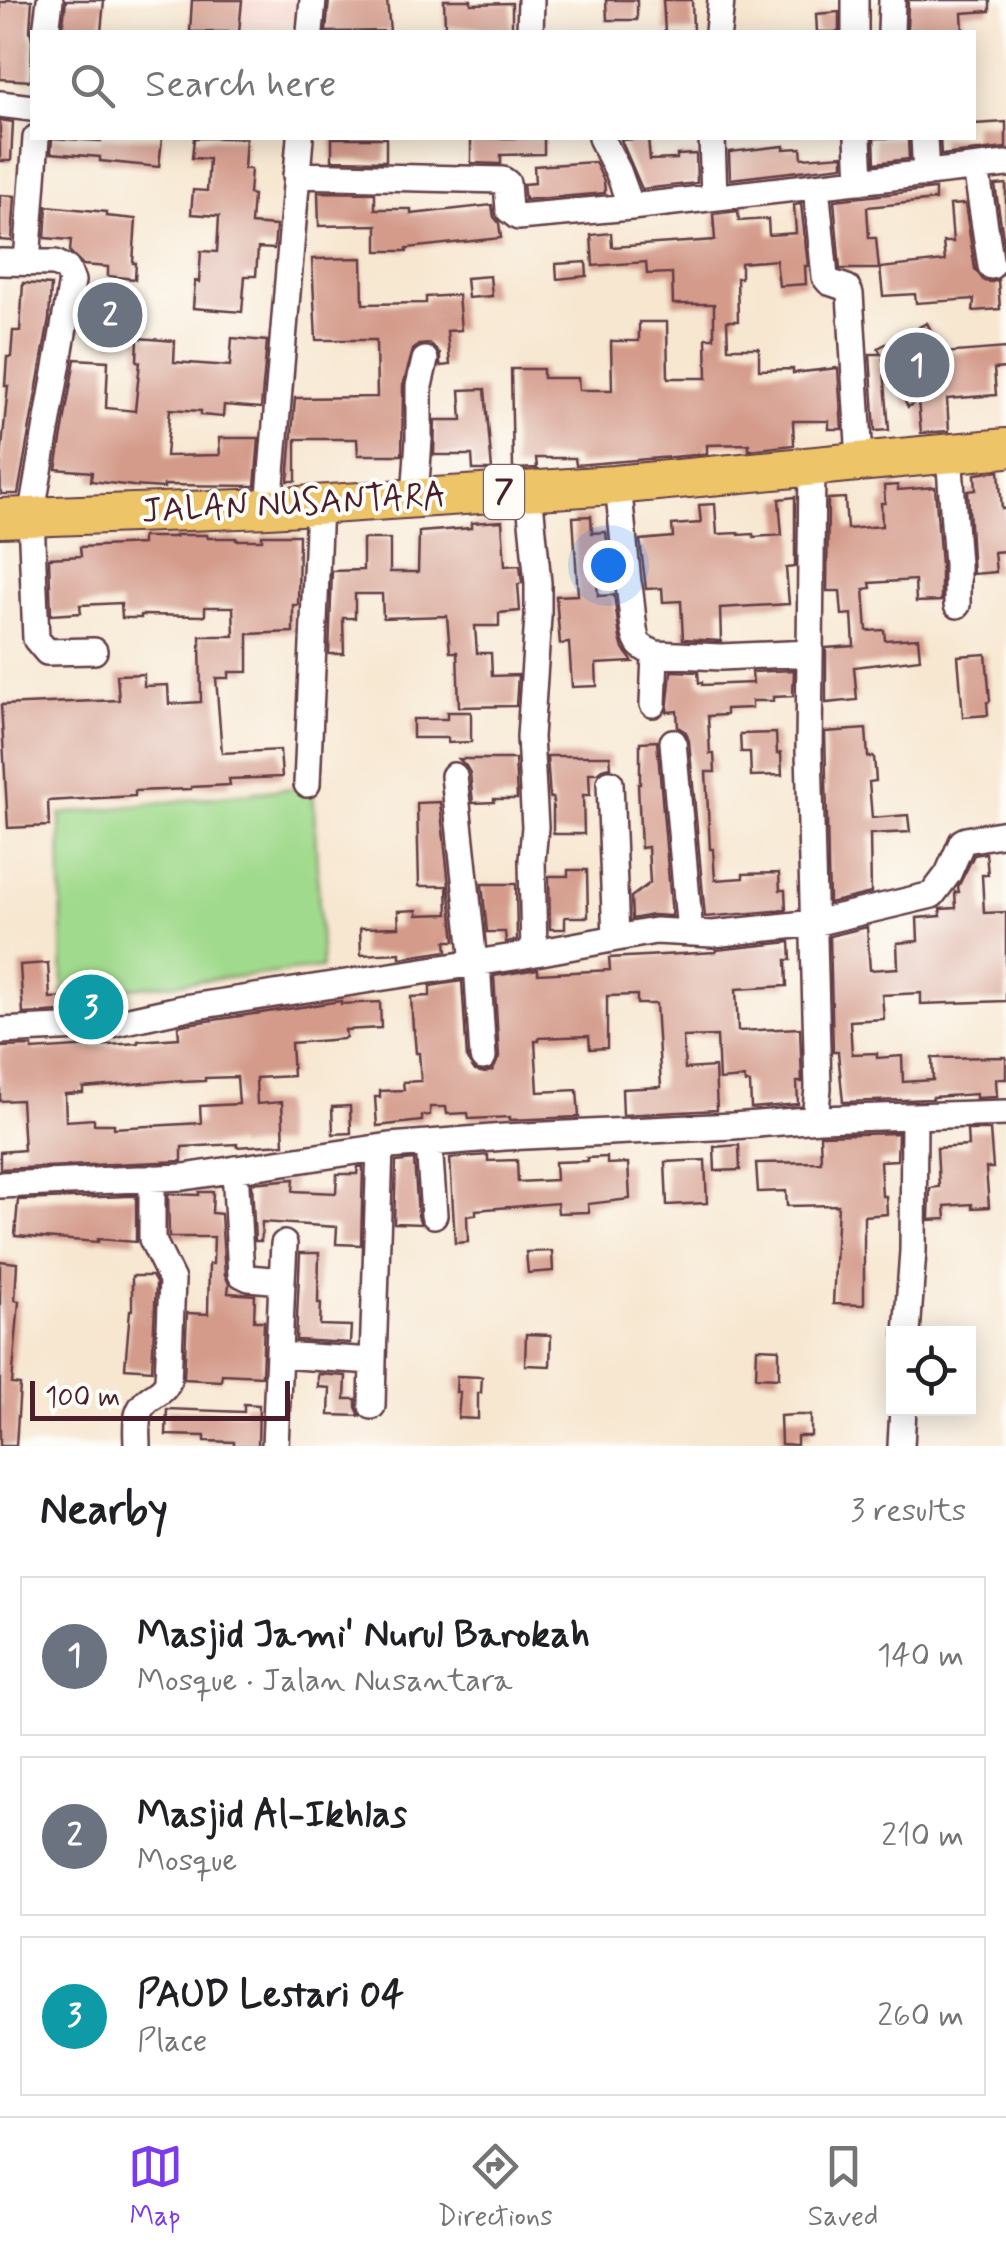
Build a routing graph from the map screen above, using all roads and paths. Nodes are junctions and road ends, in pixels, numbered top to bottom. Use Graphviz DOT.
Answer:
graph roads {
  1 [pos="50,0"];
  2 [pos="314,0"];
  3 [pos="531,0"];
  4 [pos="721,0"];
  5 [pos="855,0"];
  6 [pos="892,0"];
  7 [pos="46,30"];
  8 [pos="310,30"];
  9 [pos="530,30"];
  10 [pos="718,30"];
  11 [pos="855,30"];
  12 [pos="891,30"];
  13 [pos="0,104"];
  14 [pos="30,108"];
  15 [pos="36,140"];
  16 [pos="300,140"];
  17 [pos="602,140"];
  18 [pos="712,140"];
  19 [pos="858,140"];
  20 [pos="924,140"];
  21 [pos="1006,164"];
  22 [pos="976,168"];
  23 [pos="296,174"];
  24 [pos="926,174"];
  25 [pos="860,180"];
  26 [pos="816,186"];
  27 [pos="714,197"];
  28 [pos="631,207"];
  29 [pos="0,262"];
  30 [pos="27,262"];
  31 [pos="991,266"];
  32 [pos="426,360"];
  33 [pos="1006,448"];
  34 [pos="950,453"];
  35 [pos="860,460"];
  36 [pos="812,464"];
  37 [pos="618,484"];
  38 [pos="529,490"];
  39 [pos="415,498"];
  40 [pos="318,505"];
  41 [pos="269,508"];
  42 [pos="16,517"];
  43 [pos="957,605"];
  44 [pos="94,651"];
  45 [pos="810,653"];
  46 [pos="655,654"];
  47 [pos="654,704"];
  48 [pos="673,742"];
  49 [pos="454,776"];
  50 [pos="610,783"];
  51 [pos="306,784"];
  52 [pos="1006,834"];
  53 [pos="814,923"];
  54 [pos="690,932"];
  55 [pos="616,938"];
  56 [pos="534,953"];
  57 [pos="476,962"];
  58 [pos="0,1031"];
  59 [pos="483,1057"];
  60 [pos="1006,1113"];
  61 [pos="914,1116"];
  62 [pos="815,1119"];
  63 [pos="429,1143"];
  64 [pos="380,1148"];
  65 [pos="235,1169"];
  66 [pos="152,1178"];
  67 [pos="0,1186"];
  68 [pos="434,1214"];
  69 [pos="284,1244"];
  70 [pos="282,1282"];
  71 [pos="907,1326"];
  72 [pos="279,1354"];
  73 [pos="374,1360"];
  74 [pos="372,1406"];
  75 [pos="903,1416"];
  76 [pos="137,1446"];
  77 [pos="275,1446"];
  78 [pos="902,1446"];
  1 -- 7 [label="street"];
  2 -- 8 [label="street"];
  3 -- 9 [label="street"];
  4 -- 10 [label="street"];
  5 -- 11 [label="street"];
  6 -- 12 [label="street"];
  13 -- 14 [label="street"];
  15 -- 30 [label="street"];
  16 -- 23 [label="street"];
  17 -- 28 [label="street"];
  18 -- 27 [label="street"];
  19 -- 25 [label="street"];
  20 -- 24 [label="street"];
  21 -- 22 [label="street"];
  22 -- 24 [label="street"];
  22 -- 31 [label="street"];
  23 -- 28 [label="street"];
  23 -- 41 [label="street"];
  24 -- 25 [label="street"];
  25 -- 26 [label="street"];
  26 -- 27 [label="street"];
  26 -- 35 [label="street"];
  27 -- 28 [label="street"];
  29 -- 30 [label="street"];
  30 -- 42 [label="street"];
  32 -- 39 [label="street"];
  33 -- 34 [label="highway, JALAN NUSANTARA / 7"];
  34 -- 35 [label="highway, JALAN NUSANTARA / 7"];
  34 -- 43 [label="street"];
  35 -- 36 [label="highway, JALAN NUSANTARA / 7"];
  36 -- 37 [label="highway, JALAN NUSANTARA / 7"];
  36 -- 45 [label="street"];
  37 -- 38 [label="highway, JALAN NUSANTARA / 7"];
  37 -- 46 [label="street"];
  38 -- 39 [label="highway, JALAN NUSANTARA / 7"];
  38 -- 56 [label="street"];
  39 -- 40 [label="highway, JALAN NUSANTARA / 7"];
  40 -- 41 [label="highway, JALAN NUSANTARA / 7"];
  40 -- 51 [label="street"];
  41 -- 42 [label="highway, JALAN NUSANTARA / 7"];
  42 -- 44 [label="street"];
  45 -- 46 [label="street"];
  45 -- 53 [label="street"];
  46 -- 47 [label="street"];
  48 -- 54 [label="street"];
  49 -- 57 [label="street"];
  50 -- 55 [label="street"];
  52 -- 53 [label="street"];
  53 -- 54 [label="street"];
  53 -- 62 [label="street"];
  54 -- 55 [label="street"];
  55 -- 56 [label="street"];
  56 -- 57 [label="street"];
  57 -- 58 [label="street"];
  57 -- 59 [label="street"];
  60 -- 61 [label="street"];
  61 -- 62 [label="street"];
  61 -- 71 [label="street"];
  62 -- 63 [label="street"];
  63 -- 64 [label="street"];
  63 -- 68 [label="street"];
  64 -- 65 [label="street"];
  64 -- 73 [label="street"];
  65 -- 66 [label="street"];
  65 -- 70 [label="street"];
  66 -- 67 [label="street"];
  66 -- 76 [label="street"];
  69 -- 70 [label="street"];
  70 -- 72 [label="street"];
  72 -- 73 [label="street"];
  72 -- 77 [label="street"];
  73 -- 74 [label="street"];
  75 -- 78 [label="street"];
}
